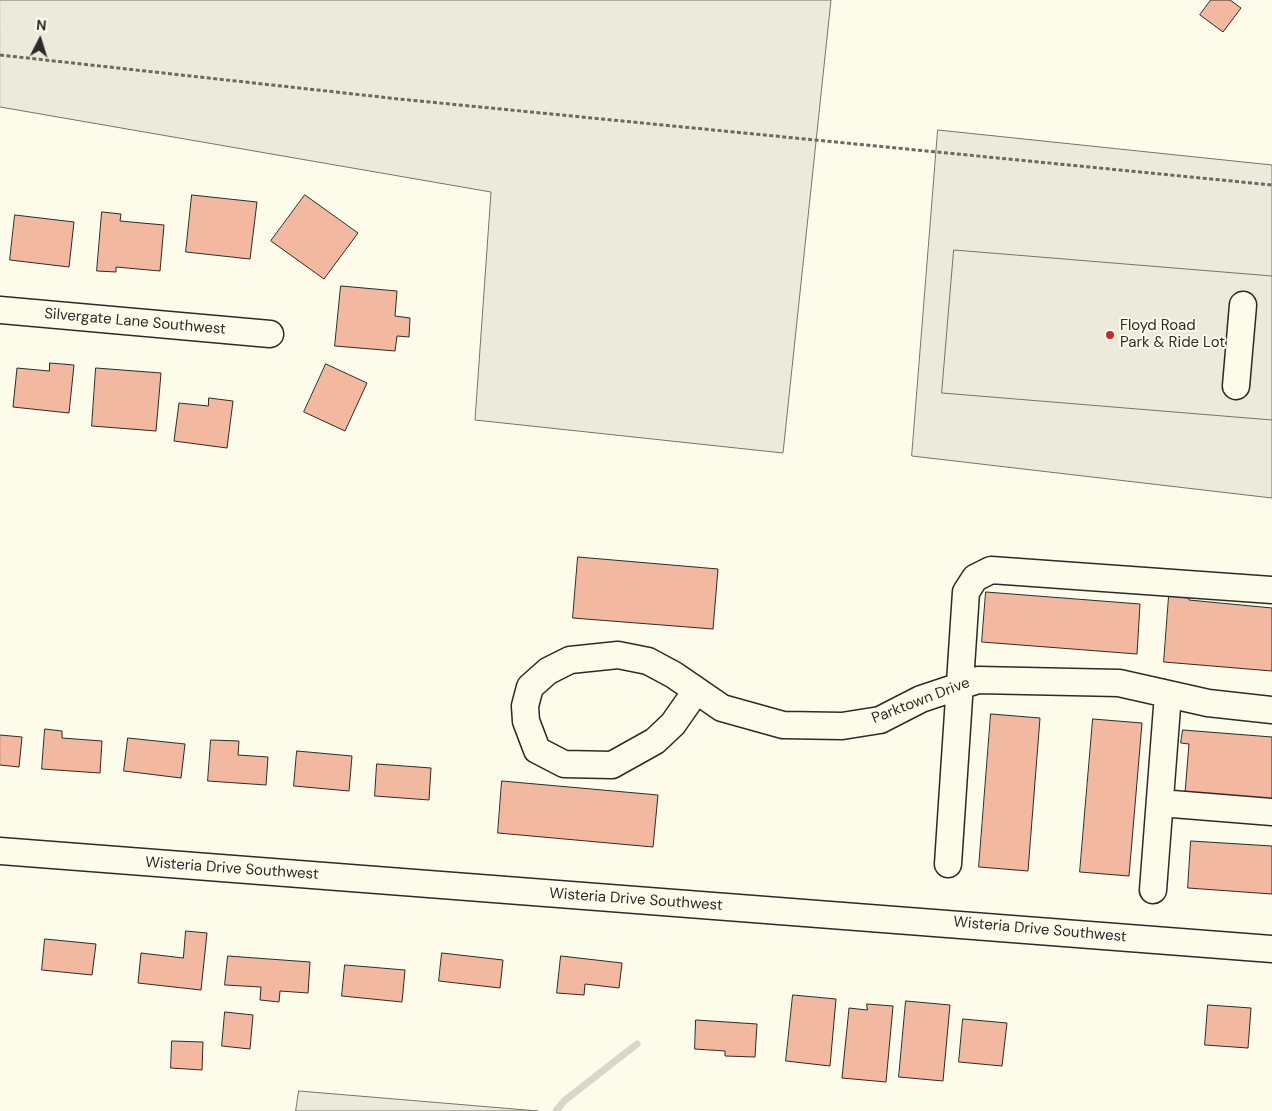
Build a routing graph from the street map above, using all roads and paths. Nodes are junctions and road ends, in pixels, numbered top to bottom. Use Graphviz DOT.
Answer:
graph roads {
  1 [pos="0,55"];
  2 [pos="1272,184"];
  3 [pos="1243,305"];
  4 [pos="0,310"];
  5 [pos="270,334"];
  6 [pos="1236,386"];
  7 [pos="1272,590"];
  8 [pos="959,686"];
  9 [pos="696,691"];
  10 [pos="1168,694"];
  11 [pos="1272,710"];
  12 [pos="1160,803"];
  13 [pos="1272,812"];
  14 [pos="0,851"];
  15 [pos="948,864"];
  16 [pos="1152,890"];
  17 [pos="1272,949"];
  1 -- 2 [label="path"];
  3 -- 6 [label="street"];
  4 -- 5 [label="street, Silvergate Lane Southwest"];
  7 -- 8 [label="street"];
  8 -- 9 [label="street, Parktown Drive"];
  8 -- 10 [label="street, Parktown Drive"];
  8 -- 15 [label="street"];
  9 -- 9 [label="street, Parktown Drive"];
  10 -- 11 [label="street, Parktown Drive"];
  10 -- 12 [label="street"];
  12 -- 13 [label="street"];
  12 -- 16 [label="street"];
  14 -- 17 [label="street, Wisteria Drive Southwest"];
}
